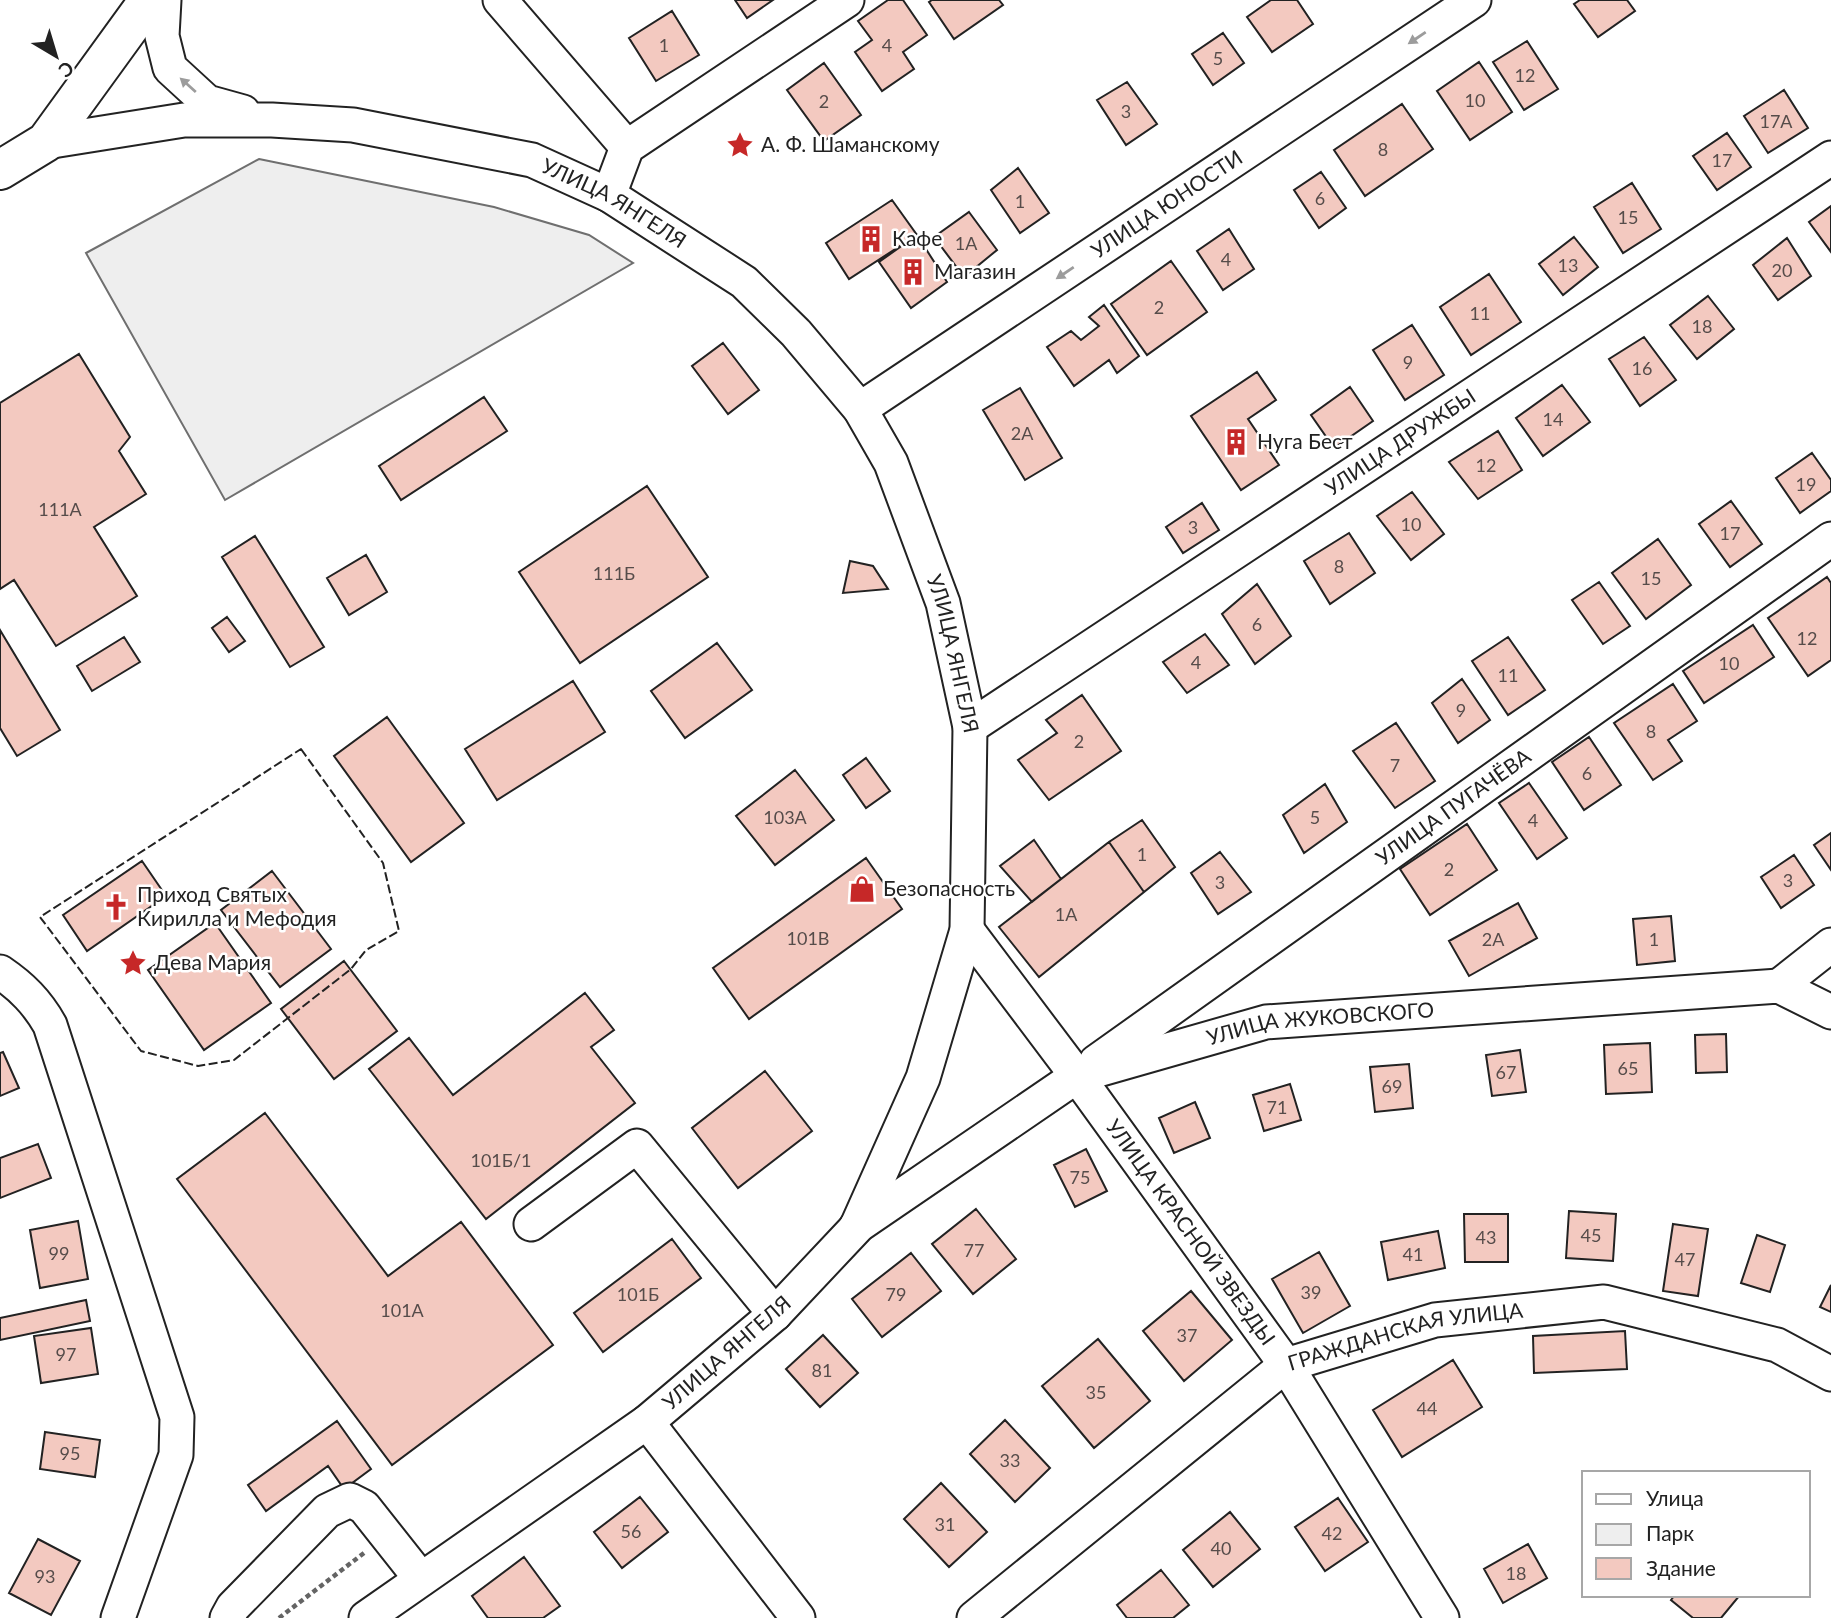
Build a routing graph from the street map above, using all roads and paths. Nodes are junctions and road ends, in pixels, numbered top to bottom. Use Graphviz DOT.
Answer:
graph roads {
  1 [pos="149,0"];
  2 [pos="164,0"];
  3 [pos="500,0"];
  4 [pos="847,0"];
  5 [pos="1474,0"];
  6 [pos="272,120"];
  7 [pos="46,142"];
  8 [pos="627,147"];
  9 [pos="1831,158"];
  10 [pos="3,164"];
  11 [pos="609,195"];
  12 [pos="860,409"];
  13 [pos="1831,539"];
  14 [pos="970,727"];
  15 [pos="967,930"];
  16 [pos="1831,945"];
  17 [pos="0,972"];
  18 [pos="1779,986"];
  19 [pos="1831,1012"];
  20 [pos="1077,1076"];
  21 [pos="531,1224"];
  22 [pos="856,1228"];
  23 [pos="775,1314"];
  24 [pos="1286,1365"];
  25 [pos="1831,1374"];
  26 [pos="647,1422"];
  27 [pos="387,1536"];
  28 [pos="421,1579"];
  29 [pos="118,1618"];
  30 [pos="227,1618"];
  31 [pos="279,1618"];
  32 [pos="366,1618"];
  33 [pos="798,1618"];
  34 [pos="974,1618"];
  35 [pos="1442,1618"];
  1 -- 7 [label="main road"];
  6 -- 2 [label="street, one-way"];
  3 -- 8 [label="street"];
  4 -- 8 [label="street"];
  5 -- 12 [label="street, УЛИЦА ЮНОСТИ, one-way"];
  6 -- 7 [label="street, УЛИЦА ЯНГЕЛЯ"];
  6 -- 11 [label="street, УЛИЦА ЯНГЕЛЯ"];
  7 -- 10 [label="main road, УЛИЦА ЯНГЕЛЯ"];
  8 -- 11 [label="street"];
  9 -- 14 [label="street, УЛИЦА ДРУЖБЫ"];
  11 -- 12 [label="street, УЛИЦА ЯНГЕЛЯ"];
  12 -- 14 [label="street, УЛИЦА ЯНГЕЛЯ"];
  13 -- 20 [label="street, УЛИЦА ПУГАЧЁВА"];
  14 -- 15 [label="street, УЛИЦА ЯНГЕЛЯ"];
  15 -- 20 [label="street, УЛИЦА КРАСНОЙ ЗВЕЗДЫ"];
  15 -- 22 [label="street, УЛИЦА ЯНГЕЛЯ"];
  16 -- 18 [label="street"];
  17 -- 29 [label="street"];
  18 -- 19 [label="street"];
  18 -- 20 [label="street, УЛИЦА ЖУКОВСКОГО"];
  20 -- 22 [label="street, УЛИЦА ЖУКОВСКОГО"];
  20 -- 24 [label="street, УЛИЦА КРАСНОЙ ЗВЕЗДЫ"];
  21 -- 23 [label="street"];
  22 -- 23 [label="street, УЛИЦА ЯНГЕЛЯ"];
  23 -- 26 [label="street, УЛИЦА ЯНГЕЛЯ"];
  24 -- 25 [label="street, ГРАЖДАНСКАЯ УЛИЦА"];
  24 -- 34 [label="street, ГРАЖДАНСКАЯ УЛИЦА"];
  24 -- 35 [label="street, УЛИЦА КРАСНОЙ ЗВЕЗДЫ"];
  26 -- 28 [label="street, УЛИЦА ЯНГЕЛЯ"];
  26 -- 33 [label="street"];
  27 -- 28 [label="street"];
  27 -- 30 [label="street"];
  27 -- 31 [label="path"];
  28 -- 32 [label="street, УЛИЦА ЯНГЕЛЯ"];
}
